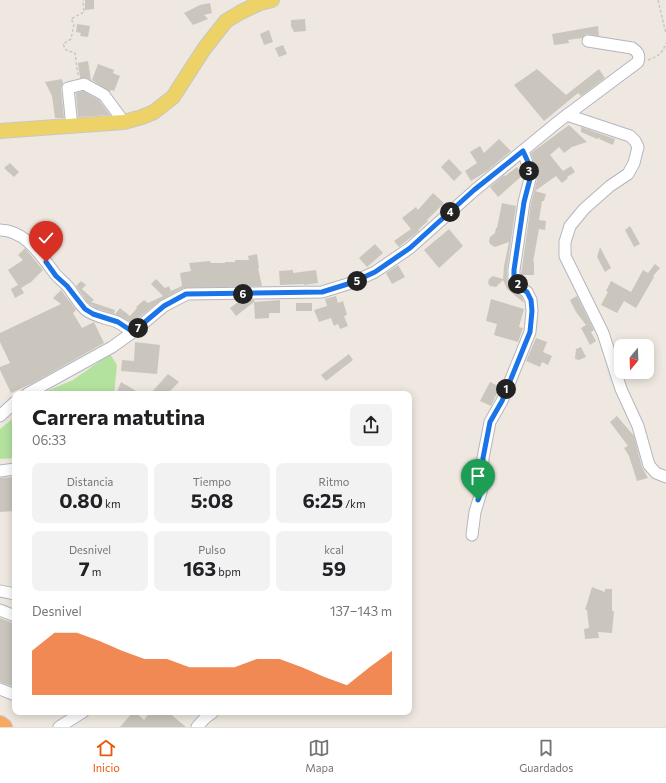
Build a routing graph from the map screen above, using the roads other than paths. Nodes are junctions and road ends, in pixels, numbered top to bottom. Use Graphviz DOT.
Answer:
graph roads {
  1 [pos="272,0"];
  2 [pos="588,41"];
  3 [pos="567,115"];
  4 [pos="124,122"];
  5 [pos="72,126"];
  6 [pos="0,131"];
  7 [pos="523,151"];
  8 [pos="0,230"];
  9 [pos="133,332"];
  10 [pos="32,391"];
  11 [pos="12,405"];
  12 [pos="0,416"];
  13 [pos="12,469"];
  14 [pos="0,471"];
  15 [pos="666,477"];
  16 [pos="472,535"];
  17 [pos="0,591"];
  18 [pos="12,593"];
  19 [pos="0,610"];
  20 [pos="12,615"];
  21 [pos="0,689"];
  22 [pos="12,694"];
  23 [pos="78,715"];
  24 [pos="209,715"];
  25 [pos="0,724"];
  26 [pos="4,727"];
  27 [pos="59,727"];
  28 [pos="196,727"];
  1 -- 4 [label="main road"];
  2 -- 3 [label="street"];
  3 -- 7 [label="street"];
  3 -- 15 [label="street"];
  4 -- 5 [label="main road"];
  4 -- 5 [label="street"];
  5 -- 6 [label="main road"];
  7 -- 9 [label="street"];
  7 -- 16 [label="street"];
  8 -- 9 [label="street"];
  9 -- 10 [label="street"];
  11 -- 12 [label="street"];
  13 -- 14 [label="street"];
  17 -- 18 [label="street"];
  19 -- 20 [label="street"];
  21 -- 22 [label="street"];
  23 -- 27 [label="street"];
  24 -- 28 [label="street"];
  25 -- 26 [label="highway"];
}
